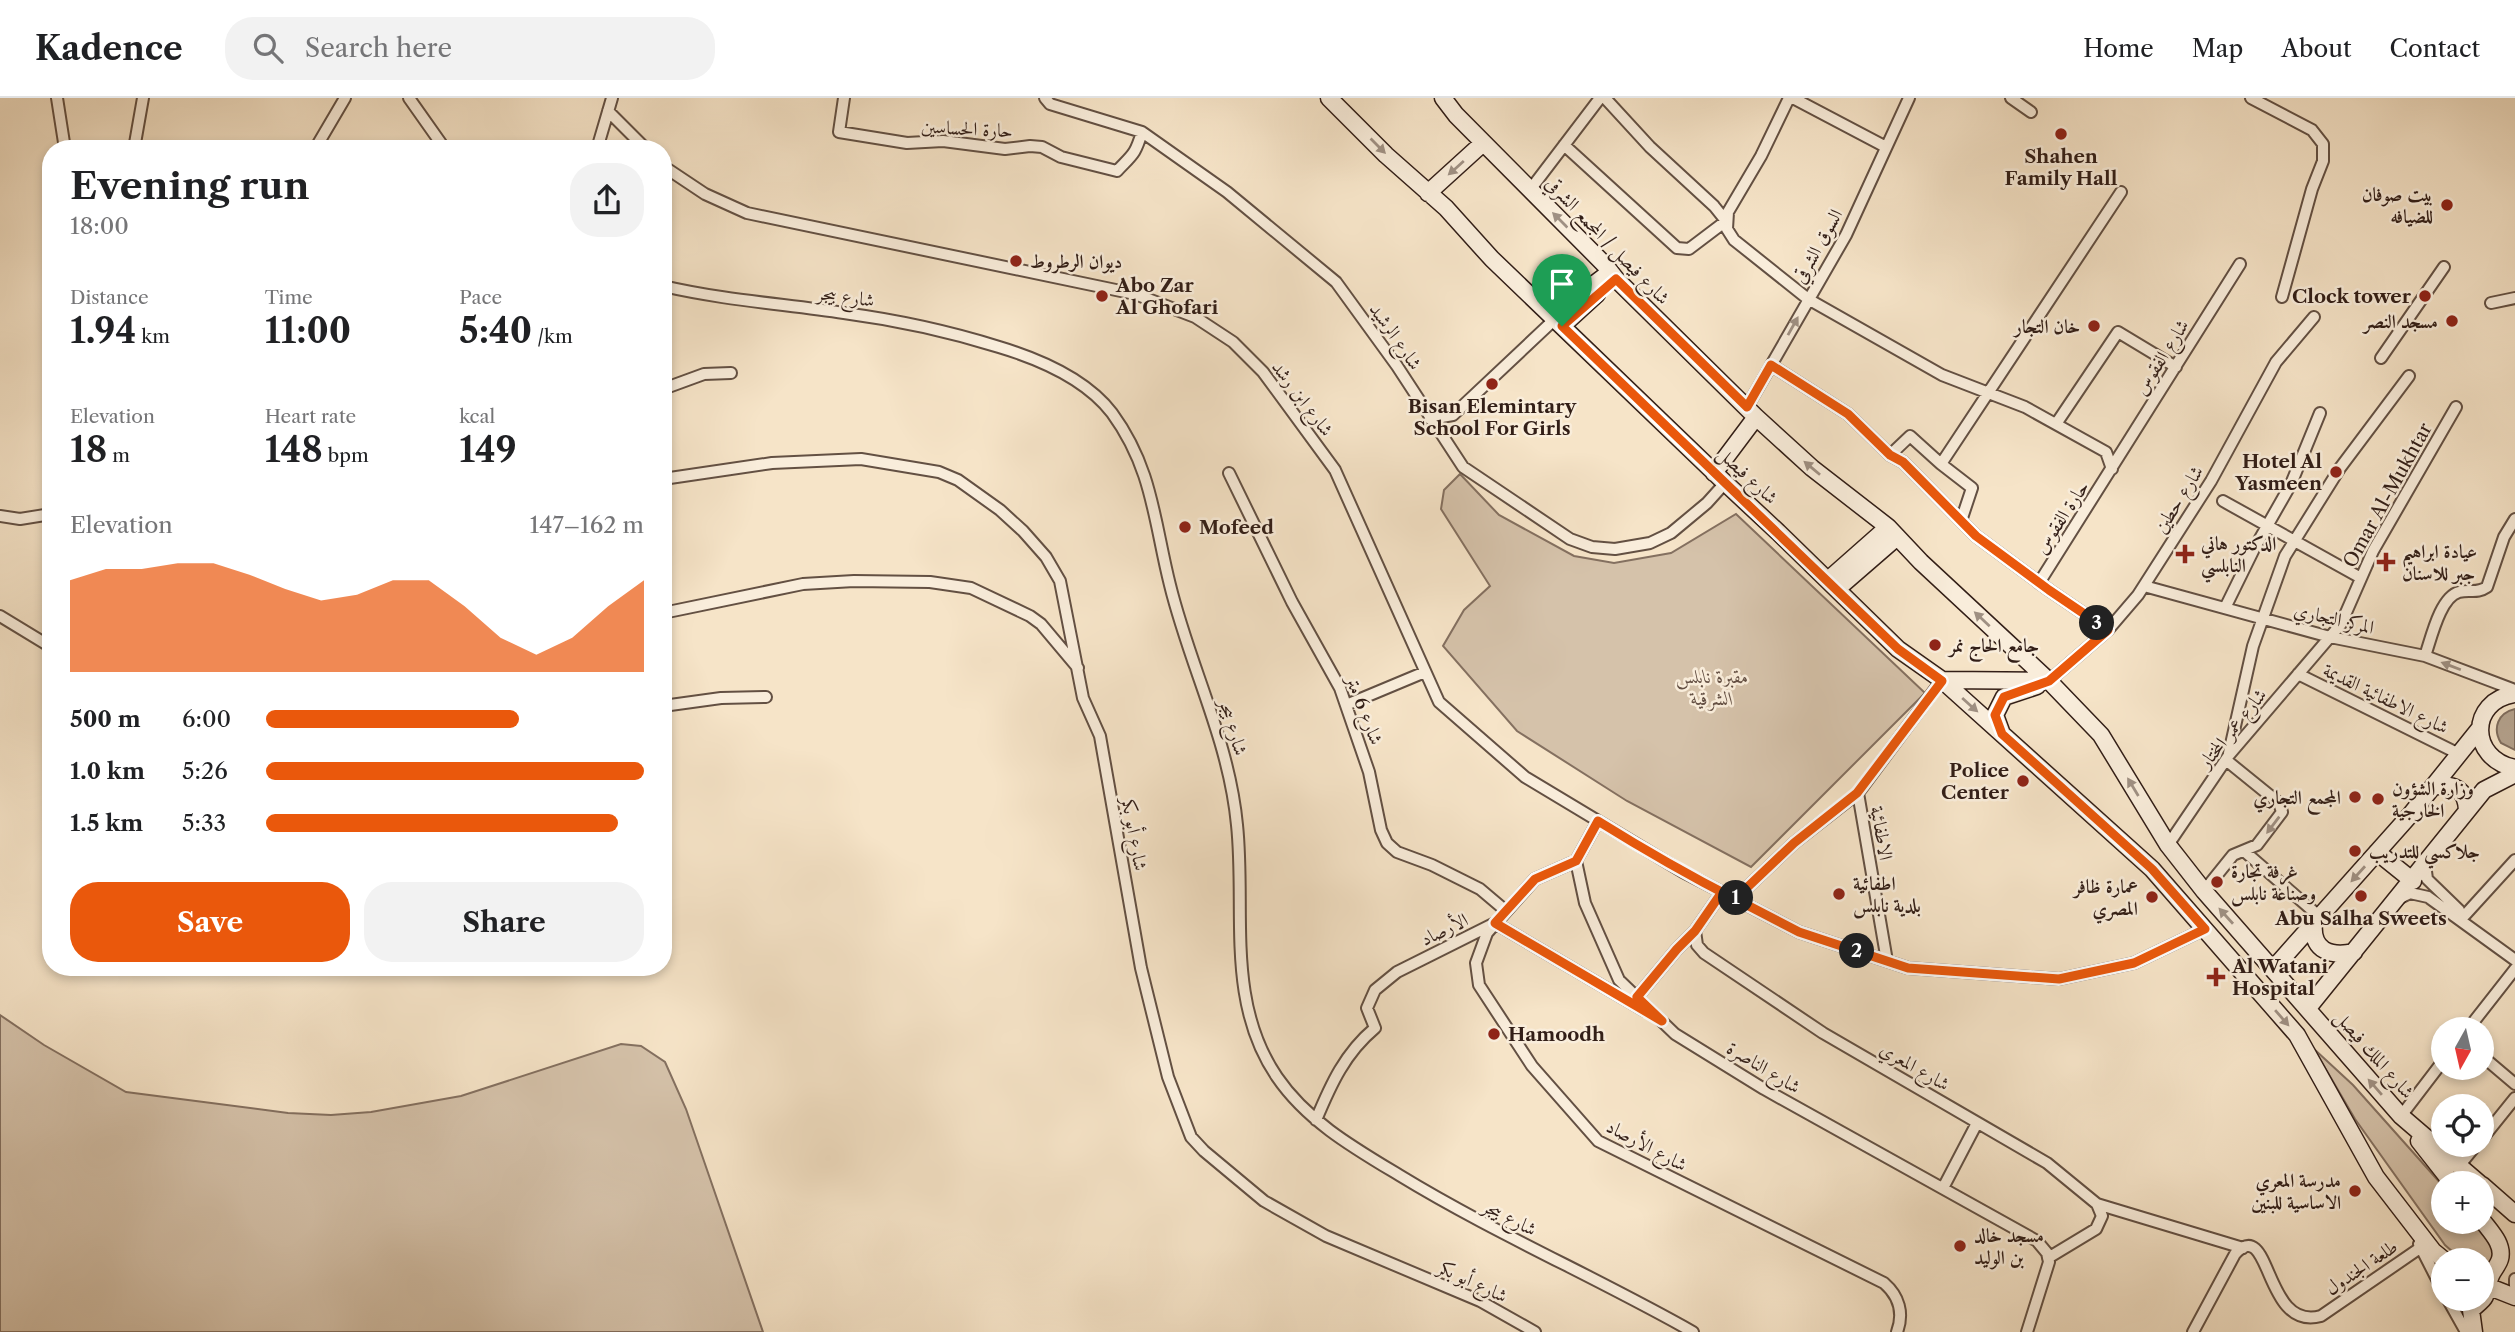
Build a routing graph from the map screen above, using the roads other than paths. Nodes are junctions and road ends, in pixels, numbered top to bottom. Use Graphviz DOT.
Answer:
graph roads {
  1 [pos="57,98"];
  2 [pos="143,98"];
  3 [pos="345,98"];
  4 [pos="409,98"];
  5 [pos="612,98"];
  6 [pos="844,98"];
  7 [pos="1045,98"];
  8 [pos="1329,98"];
  9 [pos="1443,98"];
  10 [pos="1602,98"];
  11 [pos="1791,98"];
  12 [pos="1909,98"];
  13 [pos="2011,98"];
  14 [pos="2251,98"];
  15 [pos="608,111"];
  16 [pos="2031,112"];
  17 [pos="1142,132"];
  18 [pos="64,140"];
  19 [pos="136,140"];
  20 [pos="320,140"];
  21 [pos="439,140"];
  22 [pos="600,140"];
  23 [pos="637,140"];
  24 [pos="1483,143"];
  25 [pos="1564,145"];
  26 [pos="1886,147"];
  27 [pos="672,172"];
  28 [pos="1530,190"];
  29 [pos="2121,192"];
  30 [pos="1428,193"];
  31 [pos="1726,221"];
  32 [pos="2240,264"];
  33 [pos="2444,267"];
  34 [pos="1613,276"];
  35 [pos="672,288"];
  36 [pos="2283,297"];
  37 [pos="2515,298"];
  38 [pos="1808,299"];
  39 [pos="2491,303"];
  40 [pos="2314,317"];
  41 [pos="1556,321"];
  42 [pos="2381,358"];
  43 [pos="1771,365"];
  44 [pos="2176,367"];
  45 [pos="732,373"];
  46 [pos="2409,376"];
  47 [pos="672,386"];
  48 [pos="1989,392"];
  49 [pos="2456,407"];
  50 [pos="1751,412"];
  51 [pos="2320,413"];
  52 [pos="1430,419"];
  53 [pos="2056,424"];
  54 [pos="1890,455"];
  55 [pos="1941,464"];
  56 [pos="2112,469"];
  57 [pos="1228,473"];
  58 [pos="672,478"];
  59 [pos="1719,478"];
  60 [pos="2223,501"];
  61 [pos="42,515"];
  62 [pos="0,516"];
  63 [pos="2515,519"];
  64 [pos="1961,521"];
  65 [pos="2268,525"];
  66 [pos="1893,532"];
  67 [pos="2295,541"];
  68 [pos="2361,578"];
  69 [pos="2039,583"];
  70 [pos="1833,584"];
  71 [pos="2144,586"];
  72 [pos="2225,608"];
  73 [pos="672,611"];
  74 [pos="0,616"];
  75 [pos="2263,619"];
  76 [pos="2108,630"];
  77 [pos="2330,637"];
  78 [pos="42,641"];
  79 [pos="2425,656"];
  80 [pos="1078,668"];
  81 [pos="1425,672"];
  82 [pos="2298,674"];
  83 [pos="1942,681"];
  84 [pos="2049,681"];
  85 [pos="2515,692"];
  86 [pos="766,696"];
  87 [pos="672,705"];
  88 [pos="1346,705"];
  89 [pos="2480,728"];
  90 [pos="2002,734"];
  91 [pos="2459,754"];
  92 [pos="2227,757"];
  93 [pos="2515,771"];
  94 [pos="2433,787"];
  95 [pos="1857,793"];
  96 [pos="2468,810"];
  97 [pos="1598,821"];
  98 [pos="2168,845"];
  99 [pos="2244,851"];
  100 [pos="2378,852"];
  101 [pos="2515,860"];
  102 [pos="1576,861"];
  103 [pos="2425,864"];
  104 [pos="2413,881"];
  105 [pos="2204,891"];
  106 [pos="1722,892"];
  107 [pos="1735,899"];
  108 [pos="2395,902"];
  109 [pos="2449,907"];
  110 [pos="1506,911"];
  111 [pos="2465,915"];
  112 [pos="2317,920"];
  113 [pos="1495,923"];
  114 [pos="2205,929"];
  115 [pos="1695,931"];
  116 [pos="2354,952"];
  117 [pos="2515,953"];
  118 [pos="2515,960"];
  119 [pos="1886,961"];
  120 [pos="2273,969"];
  121 [pos="2515,969"];
  122 [pos="1637,997"];
  123 [pos="2308,1008"];
  124 [pos="2477,1017"];
  125 [pos="1662,1021"];
  126 [pos="2494,1066"];
  127 [pos="2431,1077"];
  128 [pos="2515,1084"];
  129 [pos="2515,1098"];
  130 [pos="2401,1116"];
  131 [pos="1316,1120"];
  132 [pos="1977,1123"];
  133 [pos="2494,1124"];
  134 [pos="2466,1157"];
  135 [pos="2459,1166"];
  136 [pos="2443,1171"];
  137 [pos="2465,1171"];
  138 [pos="1943,1188"];
  139 [pos="2494,1196"];
  140 [pos="2097,1204"];
  141 [pos="2404,1213"];
  142 [pos="2515,1214"];
  143 [pos="2491,1234"];
  144 [pos="2243,1248"];
  145 [pos="2420,1248"];
  146 [pos="2431,1248"];
  147 [pos="2048,1258"];
  148 [pos="2431,1258"];
  149 [pos="2494,1271"];
  150 [pos="2515,1279"];
  151 [pos="2515,1286"];
  152 [pos="2494,1289"];
  153 [pos="2515,1297"];
  154 [pos="2454,1311"];
  155 [pos="2468,1311"];
  156 [pos="1535,1332"];
  157 [pos="1693,1332"];
  158 [pos="1897,1332"];
  159 [pos="2027,1332"];
  160 [pos="2193,1332"];
  161 [pos="2466,1332"];
  162 [pos="2474,1332"];
  1 -- 18 [label="street"];
  2 -- 19 [label="street"];
  3 -- 20 [label="street"];
  4 -- 21 [label="street"];
  5 -- 15 [label="street"];
  6 -- 17 [label="street, حارة الحساسين"];
  7 -- 17 [label="street, شارع الرشيد"];
  8 -- 30 [label="main road, شارع فيصل, one-way"];
  9 -- 24 [label="main road, شارع فيصل / المجمع الشرقي"];
  10 -- 25 [label="street"];
  10 -- 31 [label="street"];
  11 -- 26 [label="street"];
  11 -- 31 [label="street"];
  12 -- 26 [label="street, السوق الشرقي"];
  13 -- 16 [label="street"];
  14 -- 36 [label="street"];
  15 -- 22 [label="street"];
  15 -- 23 [label="street"];
  17 -- 52 [label="street, شارع الرشيد"];
  24 -- 28 [label="main road, شارع فيصل / المجمع الشرقي"];
  24 -- 30 [label="main road, one-way"];
  25 -- 28 [label="street"];
  25 -- 31 [label="street"];
  26 -- 38 [label="street, السوق الشرقي"];
  27 -- 81 [label="street, شارع ابن رشد"];
  34 -- 28 [label="main road, شارع فيصل / المجمع الشرقي, one-way"];
  29 -- 48 [label="street"];
  30 -- 41 [label="main road, شارع فيصل"];
  31 -- 38 [label="street"];
  32 -- 44 [label="street, شارع الفقوس"];
  33 -- 42 [label="street"];
  34 -- 41 [label="main road"];
  34 -- 50 [label="main road, شارع فيصل / المجمع الشرقي"];
  35 -- 131 [label="street, شارع بيجر"];
  37 -- 39 [label="street"];
  43 -- 38 [label="street, السوق الشرقي, one-way"];
  38 -- 48 [label="street"];
  40 -- 71 [label="street, شارع حطين"];
  41 -- 52 [label="street"];
  41 -- 59 [label="main road, شارع فيصل"];
  43 -- 50 [label="street, السوق الشرقي"];
  43 -- 54 [label="street"];
  44 -- 53 [label="street"];
  44 -- 56 [label="street, شارع الفقوس"];
  45 -- 47 [label="street"];
  46 -- 67 [label="street"];
  48 -- 53 [label="street"];
  48 -- 55 [label="street"];
  49 -- 68 [label="street, Omar Al-Mukhtar"];
  50 -- 59 [label="main road"];
  66 -- 50 [label="main road, شارع فيصل / المجمع الشرقي, one-way"];
  51 -- 65 [label="street"];
  52 -- 59 [label="street, شارع الرشيد"];
  53 -- 56 [label="street"];
  54 -- 55 [label="street"];
  54 -- 64 [label="street"];
  55 -- 64 [label="street"];
  56 -- 69 [label="street, حارة الفقوس"];
  57 -- 88 [label="street, شارع 6 متر"];
  58 -- 80 [label="street, شارع أبو بكر"];
  59 -- 70 [label="main road, شارع فيصل"];
  60 -- 65 [label="street"];
  61 -- 62 [label="street"];
  63 -- 79 [label="street"];
  64 -- 69 [label="street"];
  65 -- 67 [label="street"];
  65 -- 72 [label="street"];
  66 -- 70 [label="main road"];
  84 -- 66 [label="main road, شارع فيصل / المجمع الشرقي, one-way"];
  67 -- 68 [label="street"];
  67 -- 75 [label="street"];
  68 -- 77 [label="street, Omar Al-Mukhtar"];
  69 -- 76 [label="street"];
  70 -- 83 [label="main road, شارع فيصل"];
  71 -- 72 [label="street, المركز التجاري"];
  71 -- 76 [label="street, شارع حطين"];
  72 -- 75 [label="street, المركز التجاري"];
  73 -- 80 [label="street"];
  74 -- 78 [label="street"];
  75 -- 77 [label="street, المركز التجاري"];
  75 -- 92 [label="street"];
  76 -- 84 [label="street, شارع حطين"];
  77 -- 79 [label="street, المركز التجاري"];
  77 -- 82 [label="street, شارع عمر المختار"];
  85 -- 79 [label="street, المركز التجاري, one-way"];
  80 -- 156 [label="street, شارع أبو بكر"];
  81 -- 88 [label="street"];
  81 -- 97 [label="street, شارع ابن رشد"];
  82 -- 91 [label="street, شارع الاطفائية القديمة"];
  82 -- 92 [label="street, شارع عمر المختار"];
  83 -- 84 [label="main road"];
  83 -- 90 [label="main road, شارع فيصل, one-way"];
  83 -- 95 [label="street"];
  84 -- 90 [label="main road"];
  98 -- 84 [label="main road, شارع الملك فيصل, one-way"];
  85 -- 89 [label="main road"];
  86 -- 87 [label="street"];
  88 -- 110 [label="street, شارع 6 متر"];
  89 -- 91 [label="main road"];
  89 -- 93 [label="main road"];
  90 -- 114 [label="main road, شارع فيصل"];
  91 -- 94 [label="main road"];
  92 -- 98 [label="street, شارع عمر المختار"];
  92 -- 99 [label="street, one-way"];
  93 -- 96 [label="main road"];
  94 -- 96 [label="main road"];
  94 -- 100 [label="main road"];
  95 -- 107 [label="street"];
  95 -- 119 [label="street, الاطفائية"];
  96 -- 103 [label="main road"];
  97 -- 102 [label="street"];
  97 -- 106 [label="street, شارع ابن رشد"];
  98 -- 105 [label="main road, شارع الملك فيصل"];
  99 -- 105 [label="street"];
  99 -- 112 [label="street"];
  100 -- 104 [label="main road"];
  100 -- 112 [label="main road, one-way"];
  101 -- 111 [label="street"];
  102 -- 110 [label="street, شارع الأرصاد"];
  102 -- 122 [label="street, شارع الناصرة"];
  103 -- 104 [label="main road"];
  103 -- 109 [label="street"];
  104 -- 108 [label="main road"];
  120 -- 105 [label="main road, شارع الملك فيصل, one-way"];
  106 -- 107 [label="street, شارع ابن رشد"];
  106 -- 115 [label="street"];
  107 -- 119 [label="street, شارع ابن رشد"];
  108 -- 109 [label="street"];
  108 -- 116 [label="main road"];
  109 -- 111 [label="street"];
  109 -- 118 [label="street"];
  110 -- 113 [label="street, شارع الأرصاد"];
  111 -- 117 [label="street"];
  112 -- 116 [label="main road"];
  112 -- 120 [label="main road"];
  113 -- 125 [label="street, الأرصاد"];
  113 -- 131 [label="street, الأرصاد"];
  113 -- 158 [label="street, شارع الأرصاد"];
  114 -- 119 [label="street, شارع ابن رشد"];
  114 -- 141 [label="main road, one-way"];
  115 -- 122 [label="street"];
  115 -- 132 [label="street, شارع المعري"];
  116 -- 123 [label="main road"];
  120 -- 123 [label="main road, شارع الملك فيصل"];
  121 -- 124 [label="street"];
  122 -- 125 [label="street, شارع الناصرة"];
  130 -- 123 [label="main road, شارع الملك فيصل, one-way"];
  125 -- 138 [label="street, شارع الناصرة"];
  126 -- 128 [label="street"];
  127 -- 130 [label="street"];
  129 -- 133 [label="street"];
  130 -- 135 [label="main road, شارع الملك فيصل"];
  130 -- 136 [label="main road"];
  131 -- 157 [label="street, شارع بيجر"];
  132 -- 138 [label="street"];
  132 -- 140 [label="street, شارع المعري"];
  134 -- 135 [label="street"];
  135 -- 137 [label="main road, شارع الملك فيصل"];
  138 -- 147 [label="street, شارع الناصرة"];
  139 -- 142 [label="main road, شارع الملك فيصل"];
  140 -- 144 [label="street"];
  140 -- 147 [label="street"];
  141 -- 145 [label="street"];
  141 -- 146 [label="main road"];
  143 -- 149 [label="main road"];
  144 -- 145 [label="street, طلعة الجندول"];
  144 -- 160 [label="street"];
  145 -- 148 [label="street"];
  147 -- 159 [label="street"];
  150 -- 151 [label="street"];
  152 -- 153 [label="main road"];
  154 -- 161 [label="street"];
  155 -- 162 [label="main road"];
}
